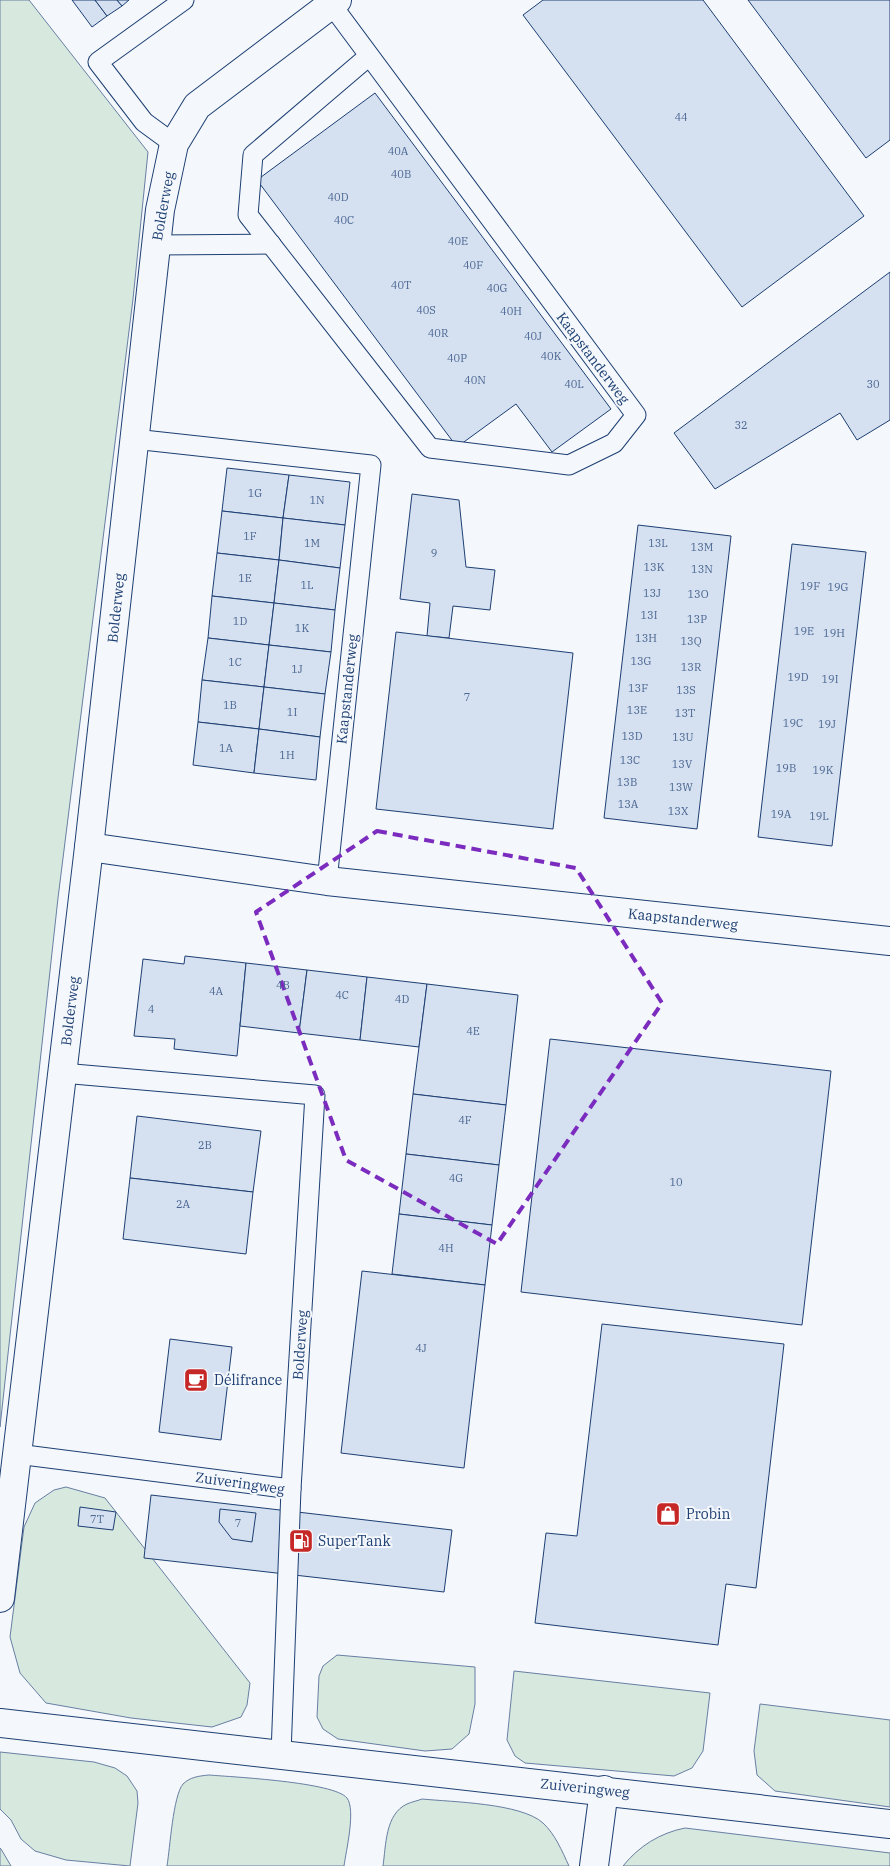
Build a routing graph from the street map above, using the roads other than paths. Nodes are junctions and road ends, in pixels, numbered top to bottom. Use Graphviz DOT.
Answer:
graph roads {
  1 [pos="184,0"];
  2 [pos="334,2"];
  3 [pos="370,56"];
  4 [pos="174,144"];
  5 [pos="271,244"];
  6 [pos="156,245"];
  7 [pos="134,439"];
  8 [pos="89,847"];
  9 [pos="327,881"];
  10 [pos="890,941"];
  11 [pos="62,1074"];
  12 [pos="17,1454"];
  13 [pos="291,1489"];
  14 [pos="0,1598"];
  15 [pos="0,1723"];
  16 [pos="281,1754"];
  17 [pos="604,1790"];
  18 [pos="890,1824"];
  19 [pos="594,1866"];
  1 -- 4 [label="lane"];
  2 -- 3 [label="lane, Kaapstanderweg"];
  2 -- 4 [label="street, Bolderweg"];
  3 -- 5 [label="lane, Kaapstanderweg"];
  3 -- 5 [label="lane, Kaapstanderweg"];
  4 -- 6 [label="street, Bolderweg"];
  5 -- 6 [label="lane"];
  6 -- 7 [label="street, Bolderweg"];
  7 -- 8 [label="street, Bolderweg"];
  7 -- 9 [label="lane, Kaapstanderweg"];
  8 -- 9 [label="street, Kaapstanderweg"];
  8 -- 11 [label="street, Bolderweg"];
  9 -- 10 [label="street, Kaapstanderweg"];
  11 -- 12 [label="street, Bolderweg"];
  11 -- 13 [label="lane, Bolderweg"];
  12 -- 13 [label="lane, Zuiveringweg"];
  12 -- 14 [label="street, Bolderweg"];
  13 -- 16 [label="lane, Zuiveringweg"];
  15 -- 16 [label="street, Zuiveringweg"];
  16 -- 17 [label="street, Zuiveringweg"];
  17 -- 18 [label="street, Zuiveringweg"];
  17 -- 19 [label="street"];
}
